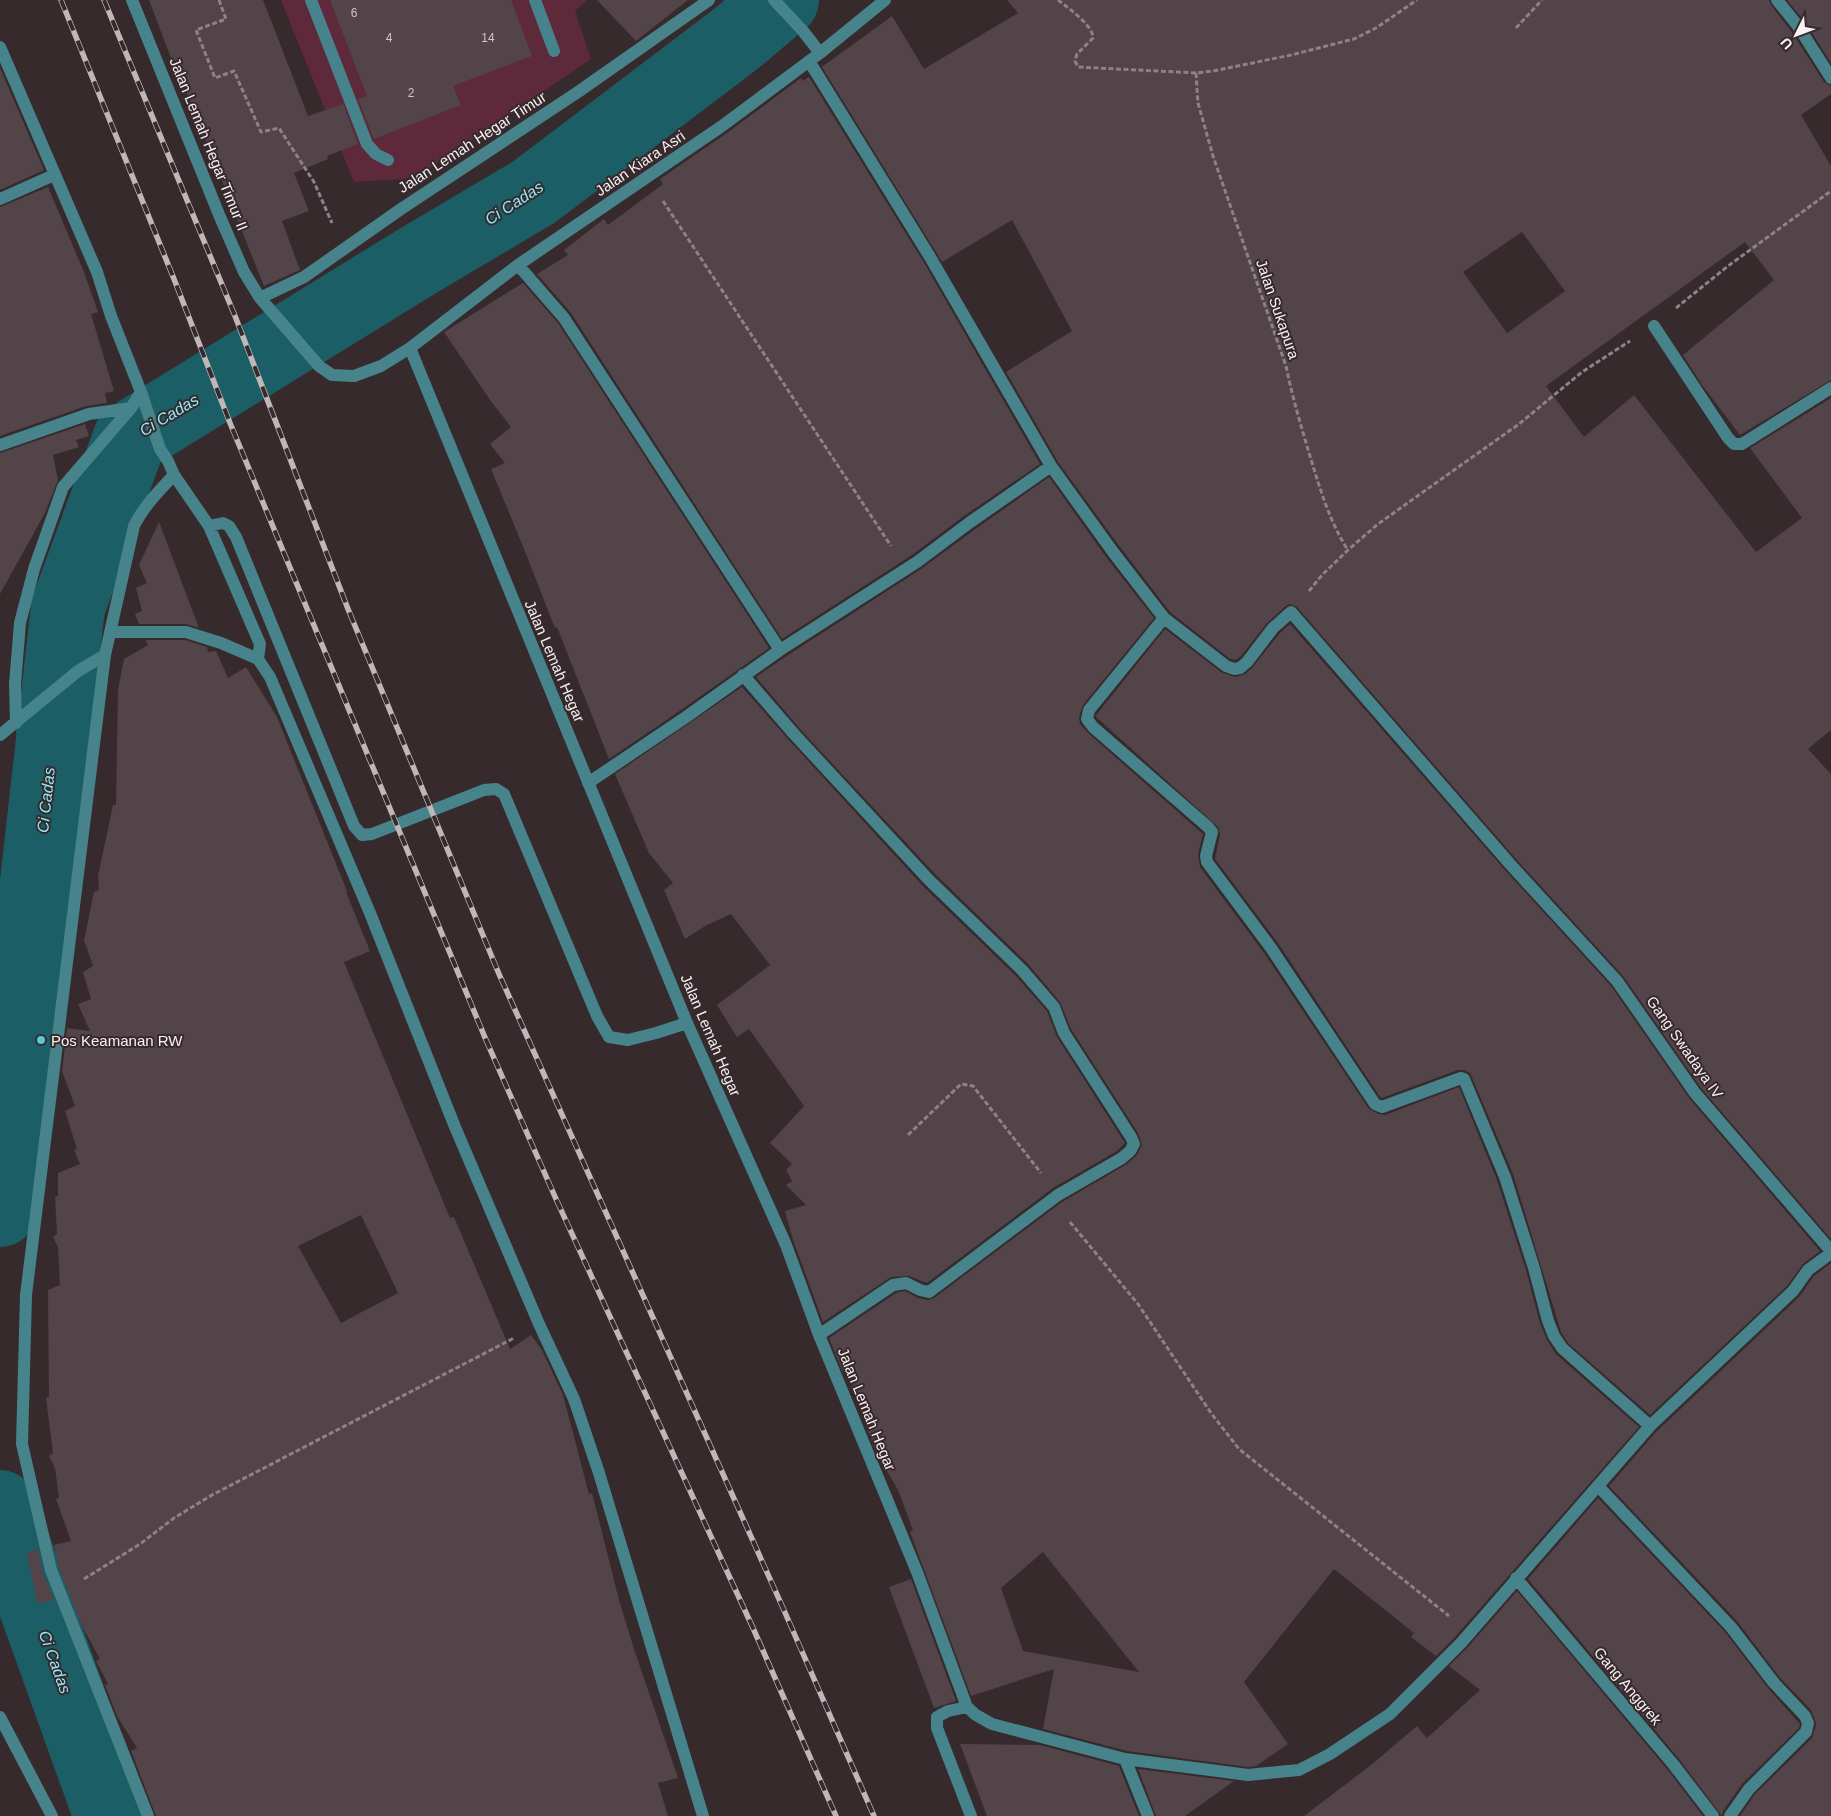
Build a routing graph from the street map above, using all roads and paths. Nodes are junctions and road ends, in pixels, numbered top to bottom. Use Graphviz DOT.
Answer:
graph roads {
  1 [pos="132,0"];
  2 [pos="219,0"];
  3 [pos="311,0"];
  4 [pos="535,0"];
  5 [pos="709,0"];
  6 [pos="774,0"];
  7 [pos="885,0"];
  8 [pos="1058,0"];
  9 [pos="1417,0"];
  10 [pos="1542,0"];
  11 [pos="1778,0"];
  12 [pos="1516,28"];
  13 [pos="0,47"];
  14 [pos="554,51"];
  15 [pos="814,57"];
  16 [pos="1196,73"];
  17 [pos="1831,78"];
  18 [pos="388,160"];
  19 [pos="54,175"];
  20 [pos="647,177"];
  21 [pos="1831,192"];
  22 [pos="0,200"];
  23 [pos="342,249"];
  24 [pos="518,265"];
  25 [pos="260,298"];
  26 [pos="1654,326"];
  27 [pos="410,348"];
  28 [pos="1831,388"];
  29 [pos="142,396"];
  30 [pos="131,408"];
  31 [pos="0,445"];
  32 [pos="1051,466"];
  33 [pos="174,475"];
  34 [pos="209,526"];
  35 [pos="1348,550"];
  36 [pos="906,570"];
  37 [pos="1291,612"];
  38 [pos="1164,618"];
  39 [pos="110,632"];
  40 [pos="780,650"];
  41 [pos="105,655"];
  42 [pos="258,659"];
  43 [pos="743,675"];
  44 [pos="16,723"];
  45 [pos="0,734"];
  46 [pos="588,783"];
  47 [pos="686,1022"];
  48 [pos="908,1135"];
  49 [pos="1055,1198"];
  50 [pos="1831,1252"];
  51 [pos="539,1324"];
  52 [pos="819,1335"];
  53 [pos="1650,1426"];
  54 [pos="1598,1486"];
  55 [pos="1516,1578"];
  56 [pos="60,1594"];
  57 [pos="1471,1633"];
  58 [pos="967,1706"];
  59 [pos="0,1717"];
  60 [pos="1125,1759"];
  61 [pos="52,1816"];
  62 [pos="148,1816"];
  63 [pos="703,1816"];
  64 [pos="971,1816"];
  65 [pos="1148,1816"];
  66 [pos="1713,1816"];
  67 [pos="1730,1816"];
  1 -- 25 [label="street, Jalan Lemah Hegar Timur II"];
  2 -- 23 [label="path"];
  3 -- 18 [label="street"];
  4 -- 14 [label="street"];
  5 -- 23 [label="street, Jalan Lemah Hegar Timur"];
  6 -- 15 [label="street"];
  7 -- 15 [label="street, Jalan Kiara Asri"];
  8 -- 16 [label="path"];
  9 -- 16 [label="path"];
  10 -- 12 [label="path"];
  11 -- 17 [label="street"];
  13 -- 19 [label="street"];
  15 -- 20 [label="street, Jalan Kiara Asri"];
  15 -- 32 [label="street"];
  16 -- 35 [label="path, Jalan Sukapura"];
  19 -- 22 [label="street"];
  19 -- 29 [label="street"];
  20 -- 24 [label="street, Jalan Kiara Asri"];
  20 -- 36 [label="path"];
  21 -- 26 [label="path"];
  23 -- 25 [label="street, Jalan Lemah Hegar Timur"];
  24 -- 27 [label="street, Jalan Kiara Asri"];
  24 -- 40 [label="street"];
  25 -- 27 [label="street, Jalan Kiara Asri"];
  26 -- 28 [label="street"];
  26 -- 35 [label="path"];
  27 -- 46 [label="street, Jalan Lemah Hegar"];
  29 -- 30 [label="street"];
  29 -- 33 [label="street"];
  30 -- 31 [label="street"];
  30 -- 44 [label="street"];
  32 -- 36 [label="street"];
  32 -- 38 [label="street"];
  33 -- 34 [label="street"];
  33 -- 39 [label="street"];
  34 -- 42 [label="street"];
  34 -- 47 [label="street"];
  35 -- 37 [label="path"];
  36 -- 40 [label="street"];
  37 -- 38 [label="street"];
  37 -- 50 [label="street, Gang Swadaya IV"];
  38 -- 53 [label="street"];
  39 -- 41 [label="street"];
  39 -- 42 [label="street"];
  40 -- 43 [label="street"];
  41 -- 44 [label="street"];
  41 -- 56 [label="street"];
  42 -- 51 [label="street"];
  43 -- 46 [label="street"];
  43 -- 49 [label="street"];
  44 -- 45 [label="street"];
  46 -- 47 [label="street, Jalan Lemah Hegar"];
  47 -- 52 [label="street, Jalan Lemah Hegar"];
  48 -- 49 [label="path"];
  49 -- 52 [label="street"];
  49 -- 57 [label="path"];
  50 -- 53 [label="street"];
  51 -- 56 [label="path"];
  51 -- 63 [label="street"];
  52 -- 58 [label="street, Jalan Lemah Hegar"];
  53 -- 54 [label="street"];
  54 -- 55 [label="street"];
  54 -- 67 [label="street"];
  55 -- 57 [label="street"];
  55 -- 66 [label="street, Gang Anggrek"];
  56 -- 62 [label="street"];
  57 -- 60 [label="street"];
  58 -- 60 [label="street"];
  58 -- 64 [label="street"];
  59 -- 61 [label="street"];
  60 -- 65 [label="street"];
}
